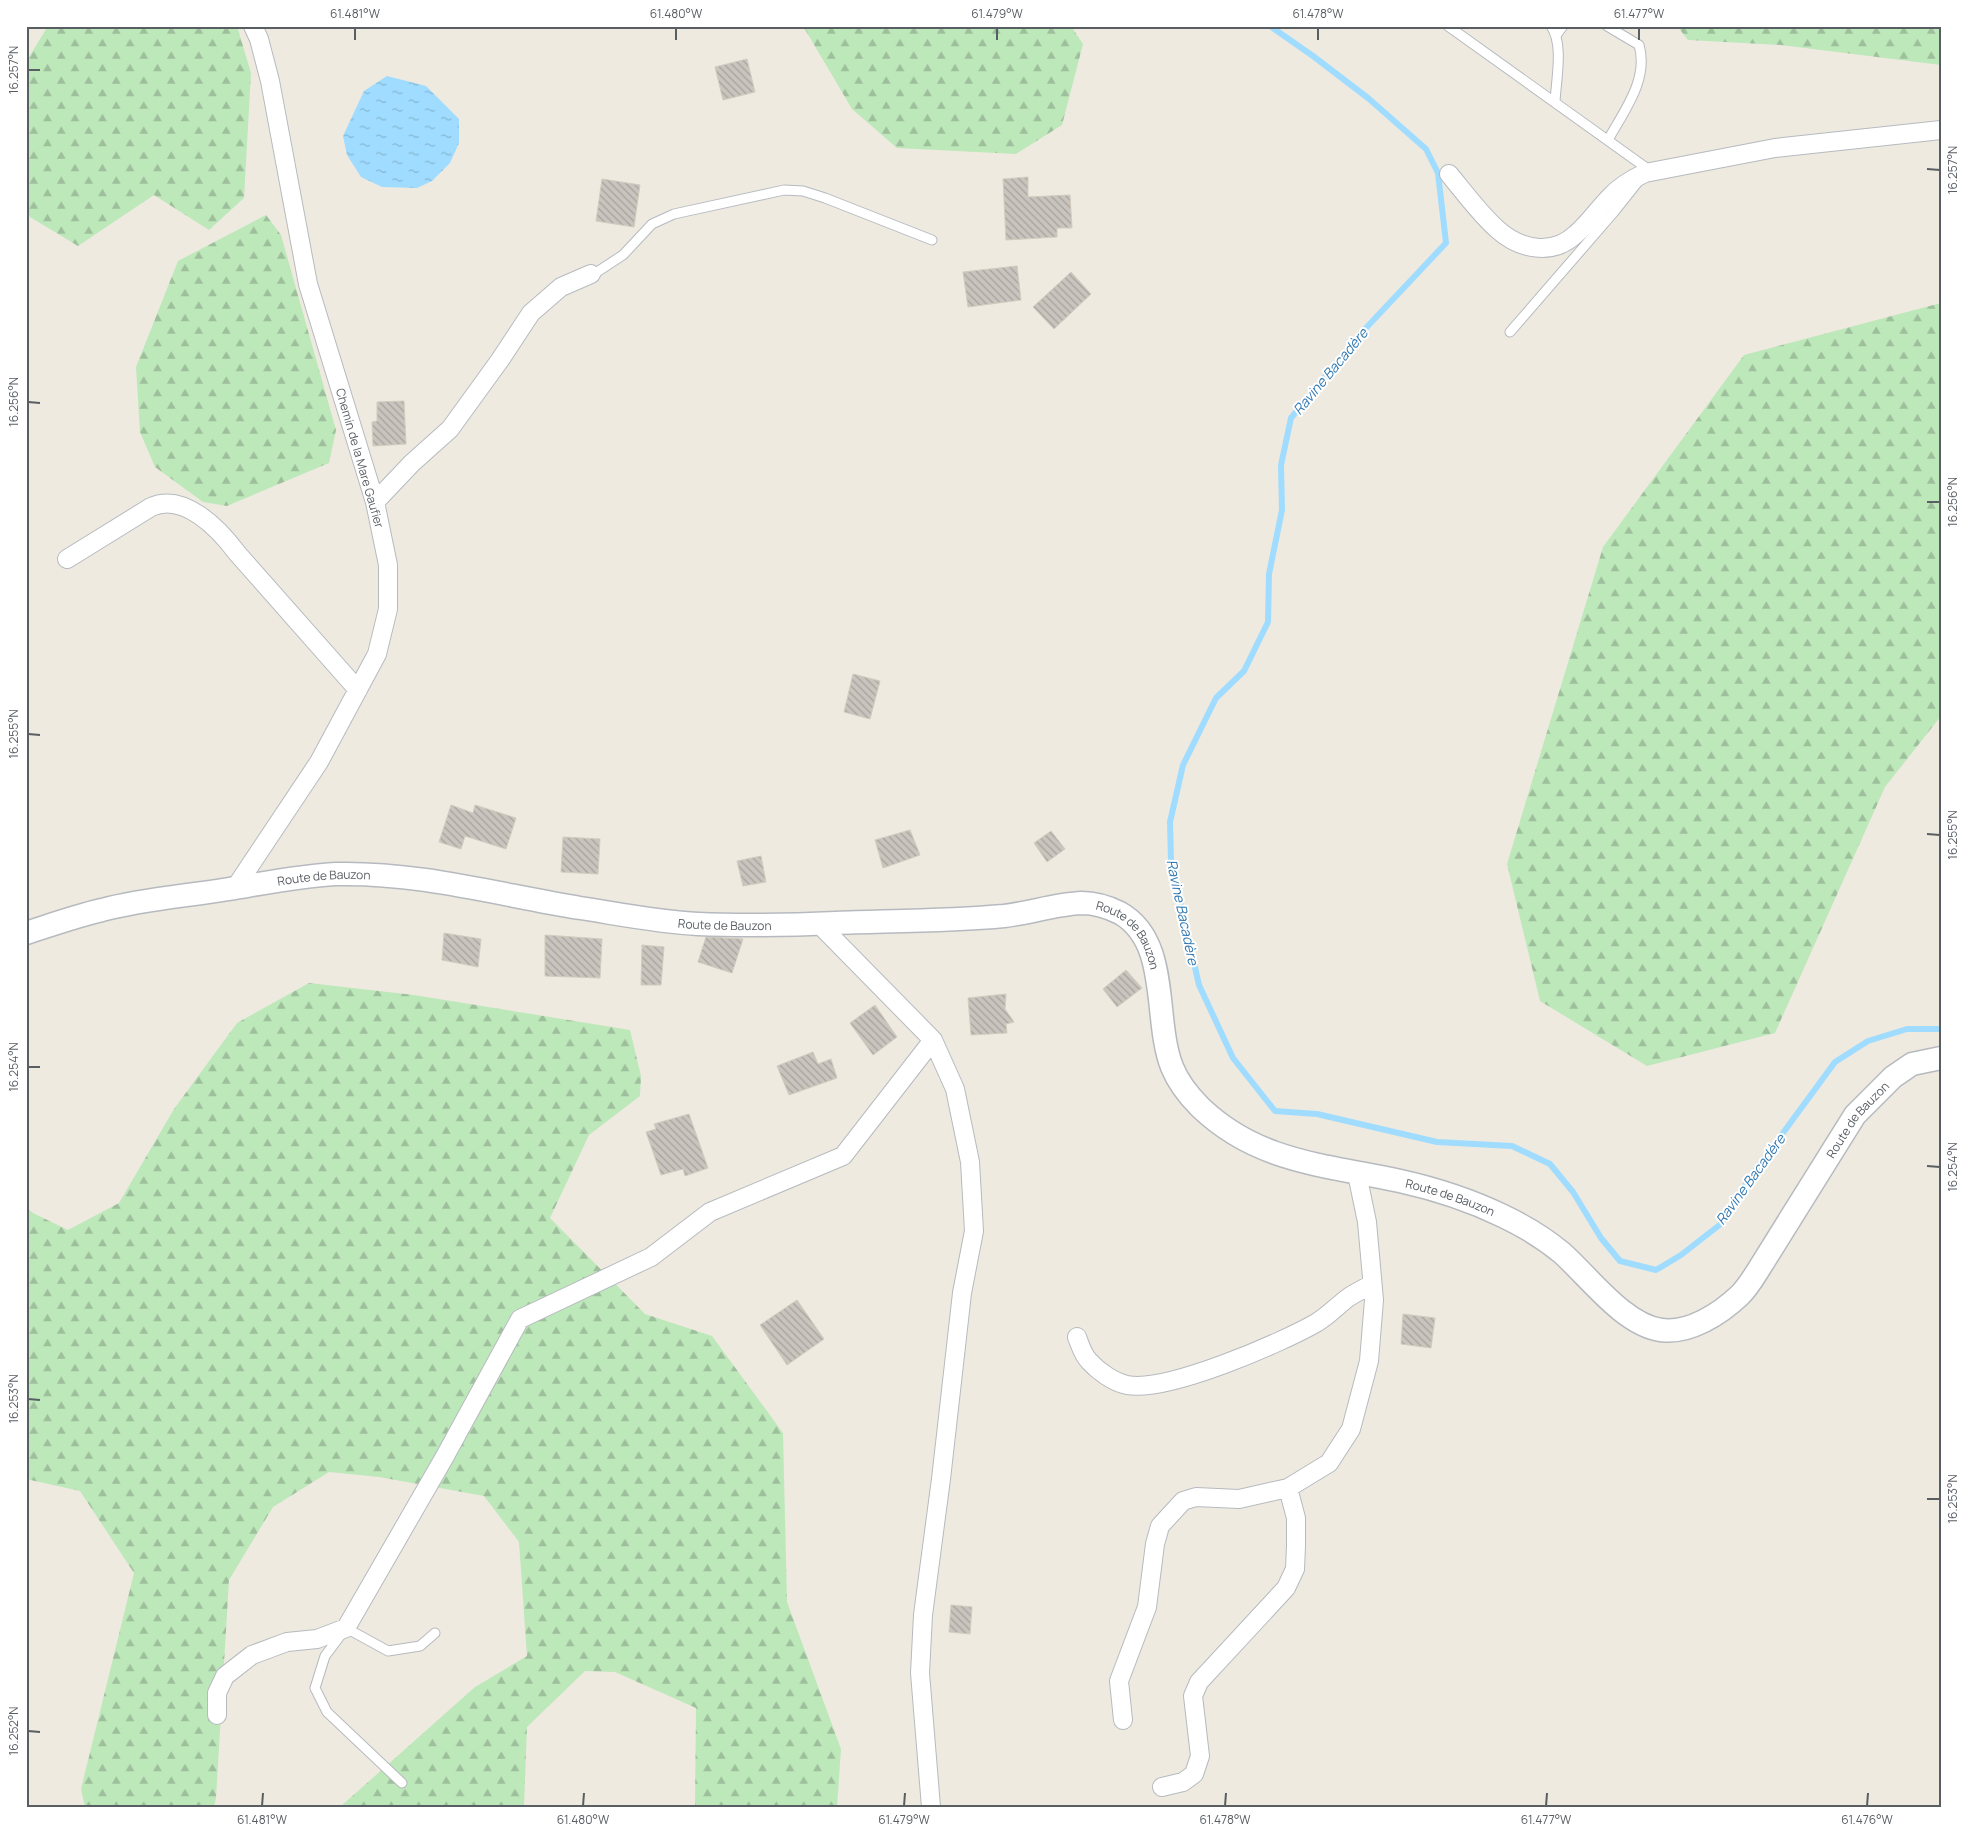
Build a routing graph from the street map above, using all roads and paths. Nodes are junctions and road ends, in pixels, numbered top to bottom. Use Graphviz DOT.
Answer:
graph roads {
  1 [pos="253,26"];
  2 [pos="1448,26"];
  3 [pos="1551,26"];
  4 [pos="1563,26"];
  5 [pos="1607,26"];
  6 [pos="1556,34"];
  7 [pos="1555,102"];
  8 [pos="1941,130"];
  9 [pos="1608,140"];
  10 [pos="1649,172"];
  11 [pos="1449,174"];
  12 [pos="932,240"];
  13 [pos="591,274"];
  14 [pos="1510,332"];
  15 [pos="374,502"];
  16 [pos="67,559"];
  17 [pos="358,690"];
  18 [pos="235,888"];
  19 [pos="819,924"];
  20 [pos="26,932"];
  21 [pos="933,1040"];
  22 [pos="1941,1058"];
  23 [pos="1357,1174"];
  24 [pos="1372,1284"];
  25 [pos="1077,1337"];
  26 [pos="1288,1488"];
  27 [pos="346,1628"];
  28 [pos="435,1633"];
  29 [pos="217,1715"];
  30 [pos="1124,1720"];
  31 [pos="402,1783"];
  32 [pos="1162,1787"];
  33 [pos="931,1807"];
  1 -- 15 [label="street, Chemin de la Mare Gaufier"];
  2 -- 7 [label="lane"];
  3 -- 6 [label="lane"];
  4 -- 6 [label="lane"];
  5 -- 9 [label="lane"];
  6 -- 7 [label="lane"];
  7 -- 9 [label="lane"];
  8 -- 10 [label="street"];
  9 -- 10 [label="lane"];
  10 -- 11 [label="street"];
  10 -- 14 [label="lane"];
  12 -- 13 [label="lane"];
  13 -- 15 [label="street"];
  15 -- 17 [label="street, Chemin de la Mare Gaufier"];
  16 -- 17 [label="street"];
  17 -- 18 [label="street, Chemin de la Mare Gaufier"];
  18 -- 19 [label="street, Route de Bauzon"];
  18 -- 20 [label="street, Route de Bauzon"];
  19 -- 21 [label="street"];
  19 -- 23 [label="street, Route de Bauzon"];
  21 -- 27 [label="street"];
  21 -- 33 [label="street"];
  22 -- 23 [label="street, Route de Bauzon"];
  23 -- 24 [label="street"];
  24 -- 25 [label="street"];
  24 -- 26 [label="street"];
  26 -- 30 [label="street"];
  26 -- 32 [label="street"];
  27 -- 28 [label="lane"];
  27 -- 29 [label="street"];
  27 -- 31 [label="lane"];
}
